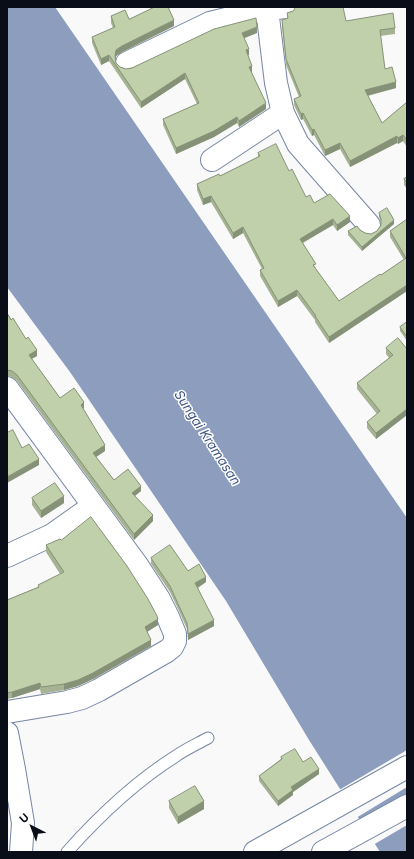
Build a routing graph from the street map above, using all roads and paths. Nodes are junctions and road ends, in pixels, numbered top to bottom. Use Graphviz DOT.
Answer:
graph roads {
  1 [pos="276,8"];
  2 [pos="128,63"];
  3 [pos="283,113"];
  4 [pos="212,160"];
  5 [pos="369,225"];
  6 [pos="7,388"];
  7 [pos="94,506"];
  8 [pos="7,556"];
  9 [pos="7,712"];
  10 [pos="7,734"];
  11 [pos="208,738"];
  12 [pos="407,767"];
  13 [pos="407,806"];
  14 [pos="21,852"];
  15 [pos="67,852"];
  16 [pos="255,852"];
  17 [pos="324,852"];
  1 -- 2 [label="main road"];
  1 -- 3 [label="main road"];
  3 -- 4 [label="main road"];
  3 -- 5 [label="main road"];
  6 -- 7 [label="main road"];
  7 -- 8 [label="main road"];
  7 -- 9 [label="main road"];
  10 -- 14 [label="main road"];
  11 -- 15 [label="lane"];
  12 -- 16 [label="main road"];
  13 -- 17 [label="main road"];
}
